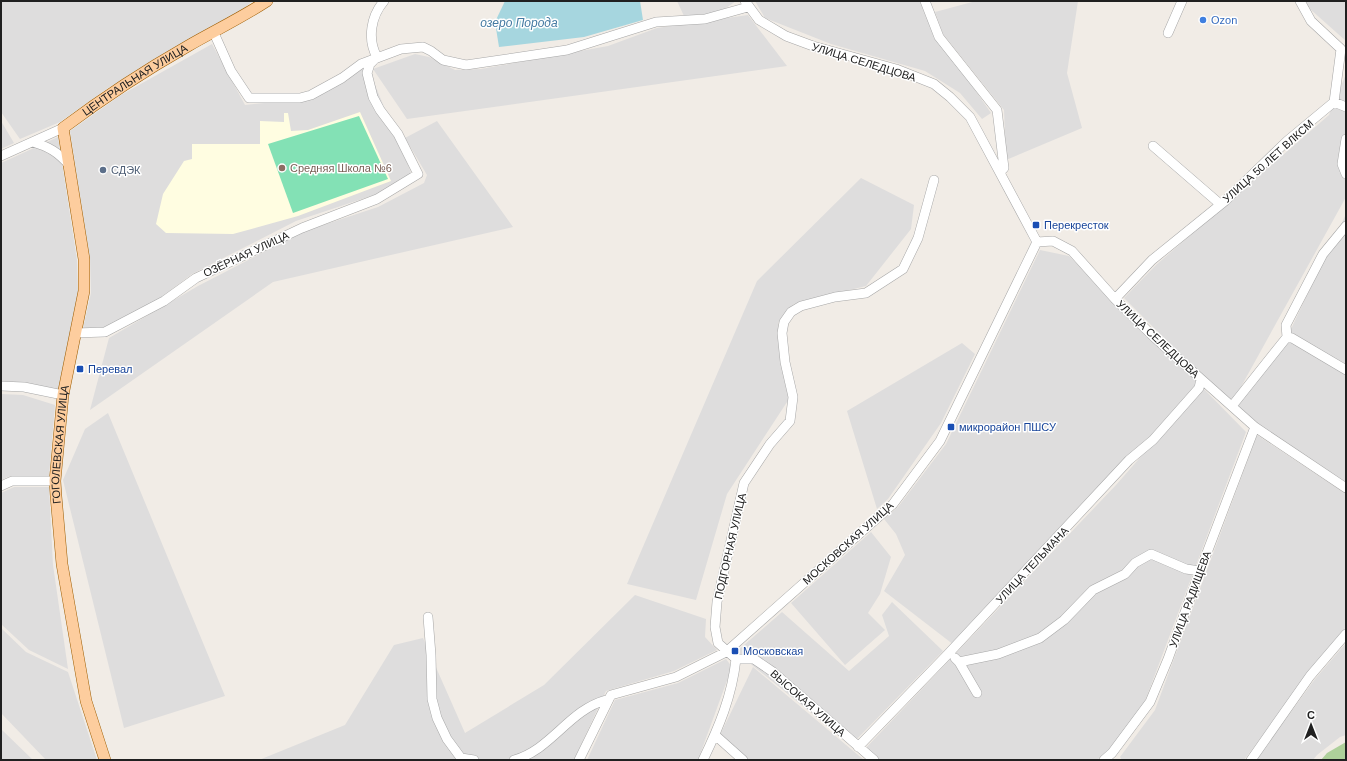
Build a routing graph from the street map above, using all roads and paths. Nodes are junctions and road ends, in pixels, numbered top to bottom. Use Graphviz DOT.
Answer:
graph roads {
  1 [pos="267,1"];
  2 [pos="384,1"];
  3 [pos="925,1"];
  4 [pos="1182,1"];
  5 [pos="1300,1"];
  6 [pos="746,4"];
  7 [pos="214,33"];
  8 [pos="1168,33"];
  9 [pos="1344,49"];
  10 [pos="377,57"];
  11 [pos="1334,102"];
  12 [pos="1346,107"];
  13 [pos="63,128"];
  14 [pos="1346,139"];
  15 [pos="33,142"];
  16 [pos="1154,146"];
  17 [pos="1,156"];
  18 [pos="69,165"];
  19 [pos="1000,172"];
  20 [pos="1346,174"];
  21 [pos="934,180"];
  22 [pos="1220,204"];
  23 [pos="1346,226"];
  24 [pos="1037,242"];
  25 [pos="1115,298"];
  26 [pos="76,333"];
  27 [pos="1287,337"];
  28 [pos="1346,370"];
  29 [pos="1201,379"];
  30 [pos="1,386"];
  31 [pos="63,395"];
  32 [pos="1232,406"];
  33 [pos="1255,427"];
  34 [pos="55,481"];
  35 [pos="1,486"];
  36 [pos="1346,488"];
  37 [pos="1200,571"];
  38 [pos="428,618"];
  39 [pos="1346,634"];
  40 [pos="726,652"];
  41 [pos="949,653"];
  42 [pos="736,659"];
  43 [pos="959,662"];
  44 [pos="977,693"];
  45 [pos="606,700"];
  46 [pos="715,735"];
  47 [pos="858,747"];
  48 [pos="1114,757"];
  49 [pos="105,760"];
  50 [pos="474,760"];
  51 [pos="514,760"];
  52 [pos="579,760"];
  53 [pos="703,760"];
  54 [pos="743,760"];
  55 [pos="874,760"];
  56 [pos="1104,760"];
  57 [pos="1251,760"];
  1 -- 7 [label="main road, ЦЕНТРАЛЬНАЯ УЛИЦА"];
  2 -- 10 [label="street"];
  3 -- 19 [label="street"];
  4 -- 8 [label="street"];
  5 -- 9 [label="street"];
  6 -- 10 [label="street"];
  6 -- 19 [label="street, УЛИЦА СЕЛЕДЦОВА"];
  7 -- 10 [label="street"];
  7 -- 13 [label="main road, ЦЕНТРАЛЬНАЯ УЛИЦА"];
  9 -- 11 [label="street"];
  10 -- 26 [label="street, ОЗЁРНАЯ УЛИЦА"];
  11 -- 12 [label="street"];
  11 -- 22 [label="street, УЛИЦА 50 ЛЕТ ВЛКСМ"];
  13 -- 15 [label="street, ЦЕНТРАЛЬНАЯ УЛИЦА"];
  13 -- 18 [label="main road, ГОГОЛЕВСКАЯ УЛИЦА"];
  14 -- 20 [label="street"];
  15 -- 17 [label="street, ЦЕНТРАЛЬНАЯ УЛИЦА"];
  15 -- 18 [label="street"];
  16 -- 22 [label="street"];
  18 -- 26 [label="main road, ГОГОЛЕВСКАЯ УЛИЦА"];
  19 -- 24 [label="street, УЛИЦА СЕЛЕДЦОВА"];
  21 -- 40 [label="street, ПОДГОРНАЯ УЛИЦА"];
  22 -- 25 [label="street, УЛИЦА 50 ЛЕТ ВЛКСМ"];
  23 -- 27 [label="street"];
  24 -- 25 [label="street, УЛИЦА СЕЛЕДЦОВА"];
  24 -- 40 [label="street, МОСКОВСКАЯ УЛИЦА"];
  25 -- 29 [label="street, УЛИЦА СЕЛЕДЦОВА"];
  26 -- 31 [label="main road, ГОГОЛЕВСКАЯ УЛИЦА"];
  27 -- 28 [label="street"];
  27 -- 32 [label="street"];
  29 -- 32 [label="street, УЛИЦА СЕЛЕДЦОВА"];
  29 -- 41 [label="street, УЛИЦА ТЕЛЬМАНА"];
  30 -- 31 [label="street"];
  31 -- 34 [label="main road, ГОГОЛЕВСКАЯ УЛИЦА"];
  32 -- 33 [label="street, УЛИЦА СЕЛЕДЦОВА"];
  33 -- 36 [label="street, УЛИЦА СЕЛЕДЦОВА"];
  33 -- 37 [label="street, УЛИЦА РАДИЩЕВА"];
  34 -- 35 [label="street"];
  34 -- 49 [label="main road, ГОГОЛЕВСКАЯ УЛИЦА"];
  37 -- 43 [label="street"];
  37 -- 48 [label="street, УЛИЦА РАДИЩЕВА"];
  38 -- 50 [label="street"];
  39 -- 57 [label="street"];
  40 -- 42 [label="street"];
  40 -- 45 [label="street, МОСКОВСКАЯ УЛИЦА"];
  41 -- 43 [label="street"];
  41 -- 47 [label="street, УЛИЦА ТЕЛЬМАНА"];
  42 -- 46 [label="street"];
  42 -- 47 [label="street, ВЫСОКАЯ УЛИЦА"];
  43 -- 44 [label="street"];
  45 -- 51 [label="street, МОСКОВСКАЯ УЛИЦА"];
  45 -- 52 [label="street"];
  46 -- 53 [label="street"];
  46 -- 54 [label="street"];
  47 -- 55 [label="street, ВЫСОКАЯ УЛИЦА"];
  48 -- 56 [label="street, УЛИЦА РАДИЩЕВА"];
}
